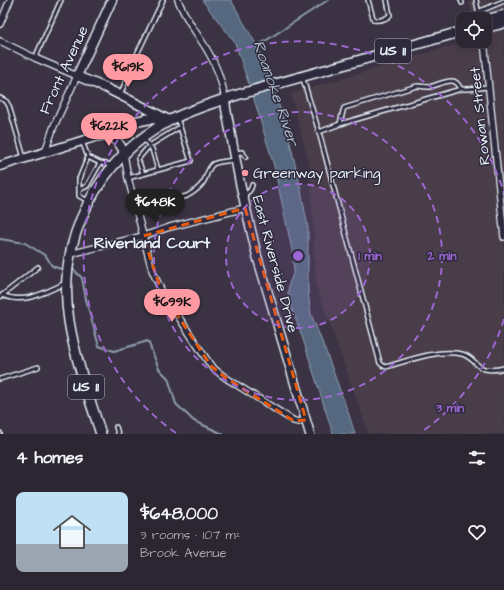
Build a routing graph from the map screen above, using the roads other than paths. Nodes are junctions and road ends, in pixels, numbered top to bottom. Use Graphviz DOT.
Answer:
graph roads {
  1 [pos="10,0"];
  2 [pos="62,0"];
  3 [pos="112,0"];
  4 [pos="163,0"];
  5 [pos="178,0"];
  6 [pos="368,0"];
  7 [pos="387,0"];
  8 [pos="476,0"];
  9 [pos="504,1"];
  10 [pos="478,12"];
  11 [pos="504,15"];
  12 [pos="492,18"];
  13 [pos="504,23"];
  14 [pos="0,24"];
  15 [pos="492,26"];
  16 [pos="456,33"];
  17 [pos="0,41"];
  18 [pos="485,48"];
  19 [pos="35,58"];
  20 [pos="77,76"];
  21 [pos="302,77"];
  22 [pos="489,87"];
  23 [pos="461,88"];
  24 [pos="120,95"];
  25 [pos="0,98"];
  26 [pos="226,99"];
  27 [pos="173,119"];
  28 [pos="340,124"];
  29 [pos="180,127"];
  30 [pos="319,132"];
  31 [pos="98,136"];
  32 [pos="143,138"];
  33 [pos="82,141"];
  34 [pos="149,146"];
  35 [pos="45,152"];
  36 [pos="124,153"];
  37 [pos="235,156"];
  38 [pos="88,157"];
  39 [pos="246,157"];
  40 [pos="24,158"];
  41 [pos="100,163"];
  42 [pos="114,165"];
  43 [pos="0,166"];
  44 [pos="158,170"];
  45 [pos="143,174"];
  46 [pos="128,178"];
  47 [pos="252,185"];
  48 [pos="79,190"];
  49 [pos="242,194"];
  50 [pos="89,202"];
  51 [pos="245,208"];
  52 [pos="136,211"];
  53 [pos="143,236"];
  54 [pos="504,236"];
  55 [pos="70,254"];
  56 [pos="38,267"];
  57 [pos="67,279"];
  58 [pos="1,296"];
  59 [pos="38,367"];
  60 [pos="504,368"];
  61 [pos="0,379"];
  62 [pos="306,420"];
  63 [pos="116,427"];
  64 [pos="102,434"];
  65 [pos="118,434"];
  66 [pos="310,434"];
  1 -- 14 [label="street"];
  2 -- 19 [label="lane"];
  3 -- 20 [label="street, Front Avenue"];
  4 -- 24 [label="lane"];
  5 -- 26 [label="street"];
  6 -- 7 [label="lane"];
  8 -- 10 [label="lane"];
  9 -- 10 [label="lane"];
  11 -- 12 [label="main road"];
  13 -- 15 [label="main road"];
  16 -- 21 [label="main road, US 11"];
  17 -- 19 [label="street"];
  18 -- 22 [label="street, Rowan Street"];
  19 -- 20 [label="street"];
  20 -- 24 [label="street"];
  20 -- 35 [label="street, Front Avenue"];
  21 -- 26 [label="main road, US 11"];
  21 -- 30 [label="lane"];
  22 -- 23 [label="lane"];
  22 -- 54 [label="street, Rowan Street"];
  23 -- 28 [label="lane"];
  23 -- 28 [label="lane"];
  24 -- 27 [label="street"];
  25 -- 40 [label="lane"];
  26 -- 27 [label="main road, US 11"];
  26 -- 37 [label="street, East Riverside Drive"];
  27 -- 29 [label="lane"];
  27 -- 31 [label="main road"];
  27 -- 32 [label="main road, US 11"];
  28 -- 30 [label="lane"];
  29 -- 34 [label="lane"];
  29 -- 44 [label="lane"];
  30 -- 60 [label="lane"];
  31 -- 33 [label="street"];
  31 -- 36 [label="street"];
  32 -- 34 [label="lane"];
  32 -- 36 [label="main road, US 11"];
  33 -- 35 [label="street"];
  33 -- 38 [label="lane"];
  34 -- 44 [label="lane"];
  34 -- 45 [label="lane"];
  35 -- 40 [label="street"];
  36 -- 42 [label="main road, US 11"];
  36 -- 46 [label="street"];
  37 -- 39 [label="lane"];
  37 -- 49 [label="street, East Riverside Drive"];
  37 -- 52 [label="lane"];
  38 -- 41 [label="lane"];
  38 -- 48 [label="lane"];
  40 -- 43 [label="street"];
  41 -- 42 [label="lane"];
  41 -- 48 [label="lane"];
  42 -- 50 [label="main road, US 11"];
  44 -- 45 [label="lane"];
  45 -- 46 [label="lane"];
  46 -- 52 [label="street"];
  47 -- 49 [label="lane"];
  48 -- 50 [label="lane"];
  49 -- 51 [label="street, East Riverside Drive"];
  50 -- 55 [label="main road, US 11"];
  51 -- 53 [label="street"];
  51 -- 62 [label="street, East Riverside Drive"];
  52 -- 53 [label="street"];
  53 -- 55 [label="street"];
  53 -- 62 [label="street"];
  55 -- 57 [label="main road, US 11"];
  56 -- 58 [label="lane"];
  57 -- 58 [label="lane"];
  57 -- 64 [label="main road, US 11"];
  59 -- 61 [label="lane"];
  62 -- 66 [label="street, East Riverside Drive"];
  63 -- 65 [label="lane"];
}
